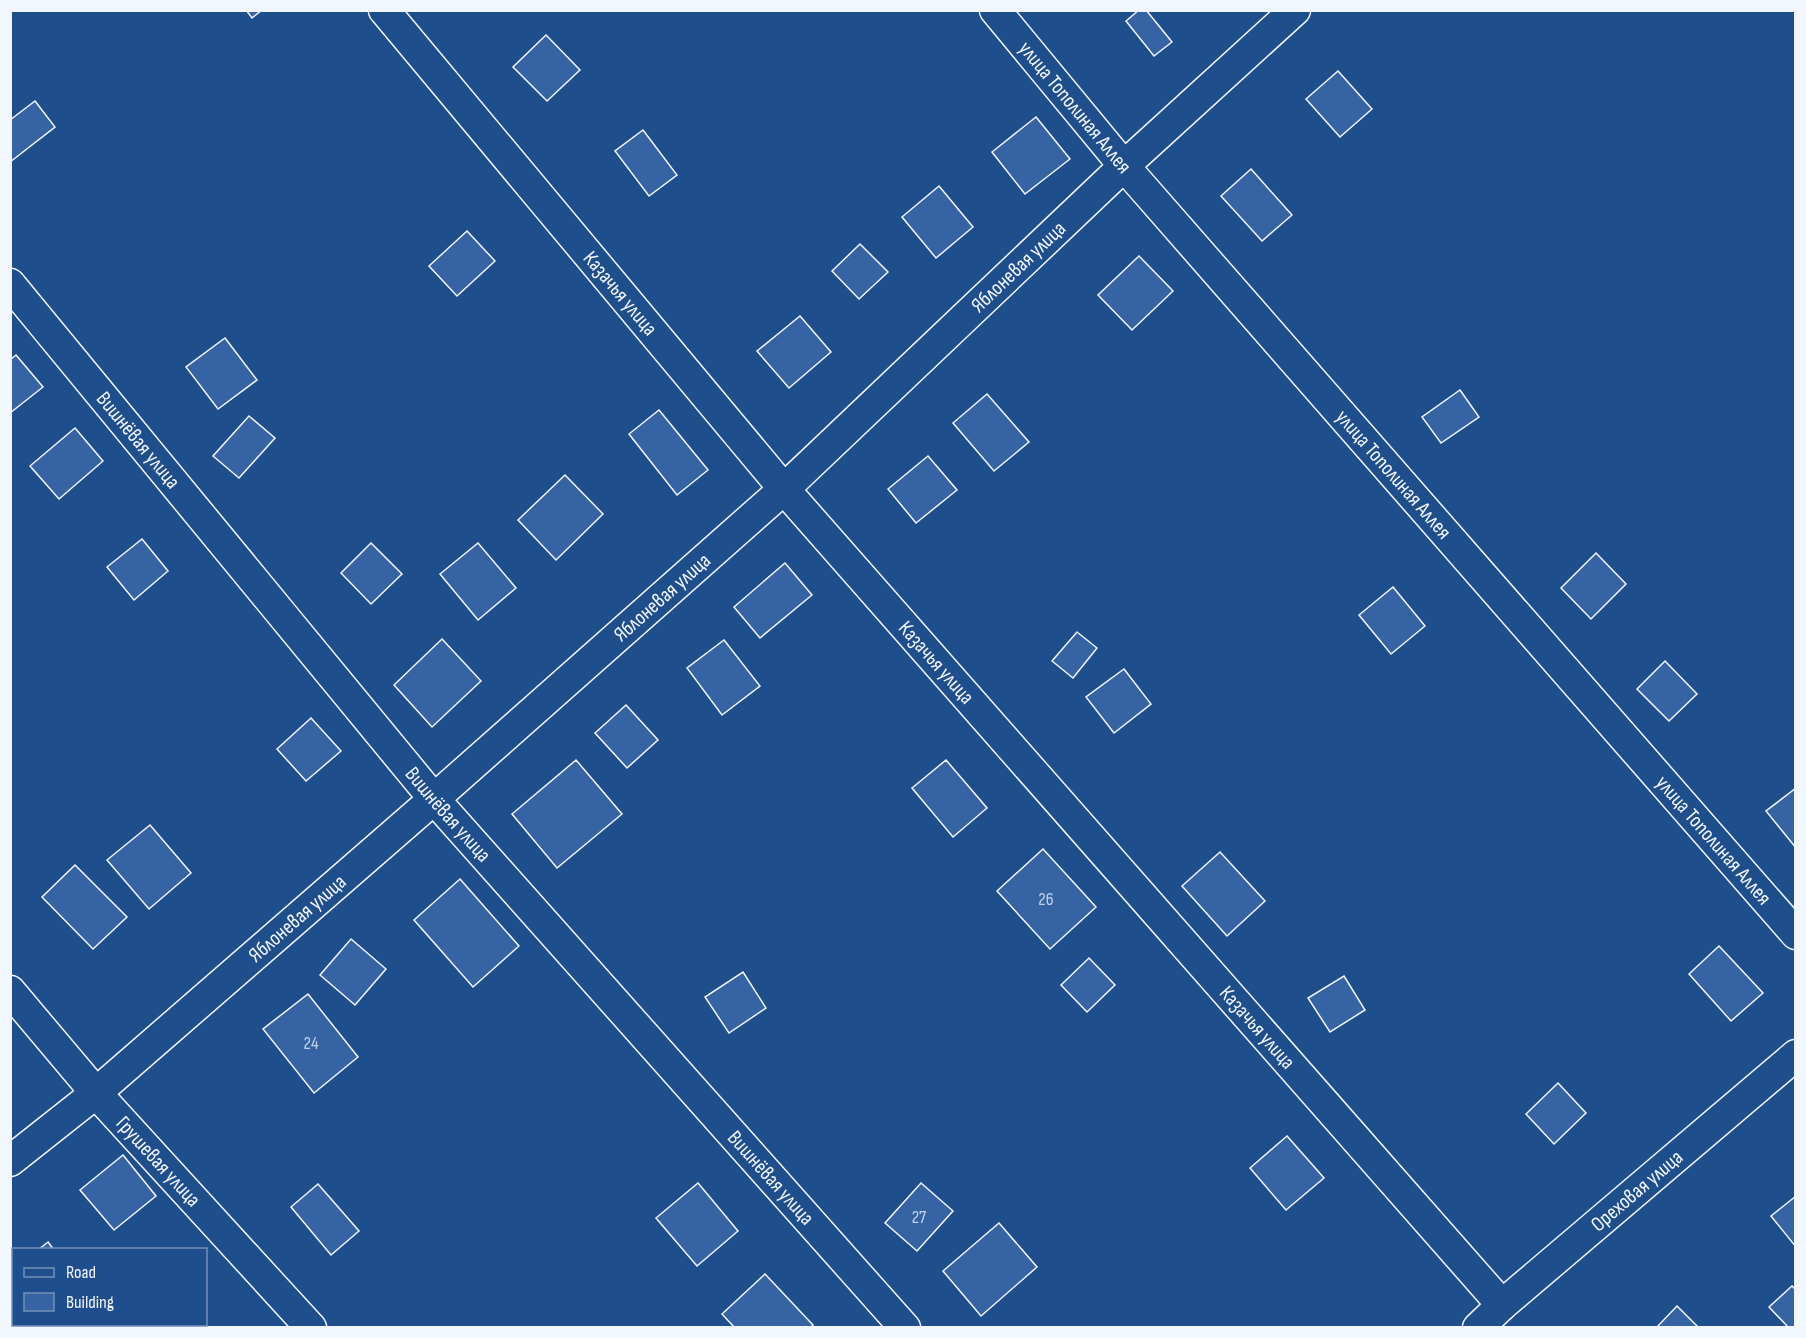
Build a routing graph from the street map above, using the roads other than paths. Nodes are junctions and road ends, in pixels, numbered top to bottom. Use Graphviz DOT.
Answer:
graph roads {
  1 [pos="384,10"];
  2 [pos="995,10"];
  3 [pos="1295,10"];
  4 [pos="1124,166"];
  5 [pos="10,285"];
  6 [pos="784,489"];
  7 [pos="434,799"];
  8 [pos="1796,934"];
  9 [pos="10,991"];
  10 [pos="1796,1055"];
  11 [pos="96,1093"];
  12 [pos="10,1161"];
  13 [pos="1502,1305"];
  14 [pos="311,1328"];
  15 [pos="905,1328"];
  16 [pos="1478,1328"];
  1 -- 6 [label="street, Казачья улица"];
  2 -- 4 [label="street, улица Тополиная Аллея"];
  3 -- 4 [label="street, Яблоневая улица"];
  4 -- 6 [label="street, Яблоневая улица"];
  4 -- 8 [label="street, улица Тополиная Аллея"];
  5 -- 7 [label="street, Вишнёвая улица"];
  6 -- 7 [label="street, Яблоневая улица"];
  6 -- 13 [label="street, Казачья улица"];
  7 -- 11 [label="street, Яблоневая улица"];
  7 -- 15 [label="street, Вишнёвая улица"];
  9 -- 11 [label="street, Грушевая улица"];
  10 -- 13 [label="street, Ореховая улица"];
  11 -- 12 [label="street, Яблоневая улица"];
  11 -- 14 [label="street, Грушевая улица"];
  13 -- 16 [label="street, Ореховая улица"];
}
